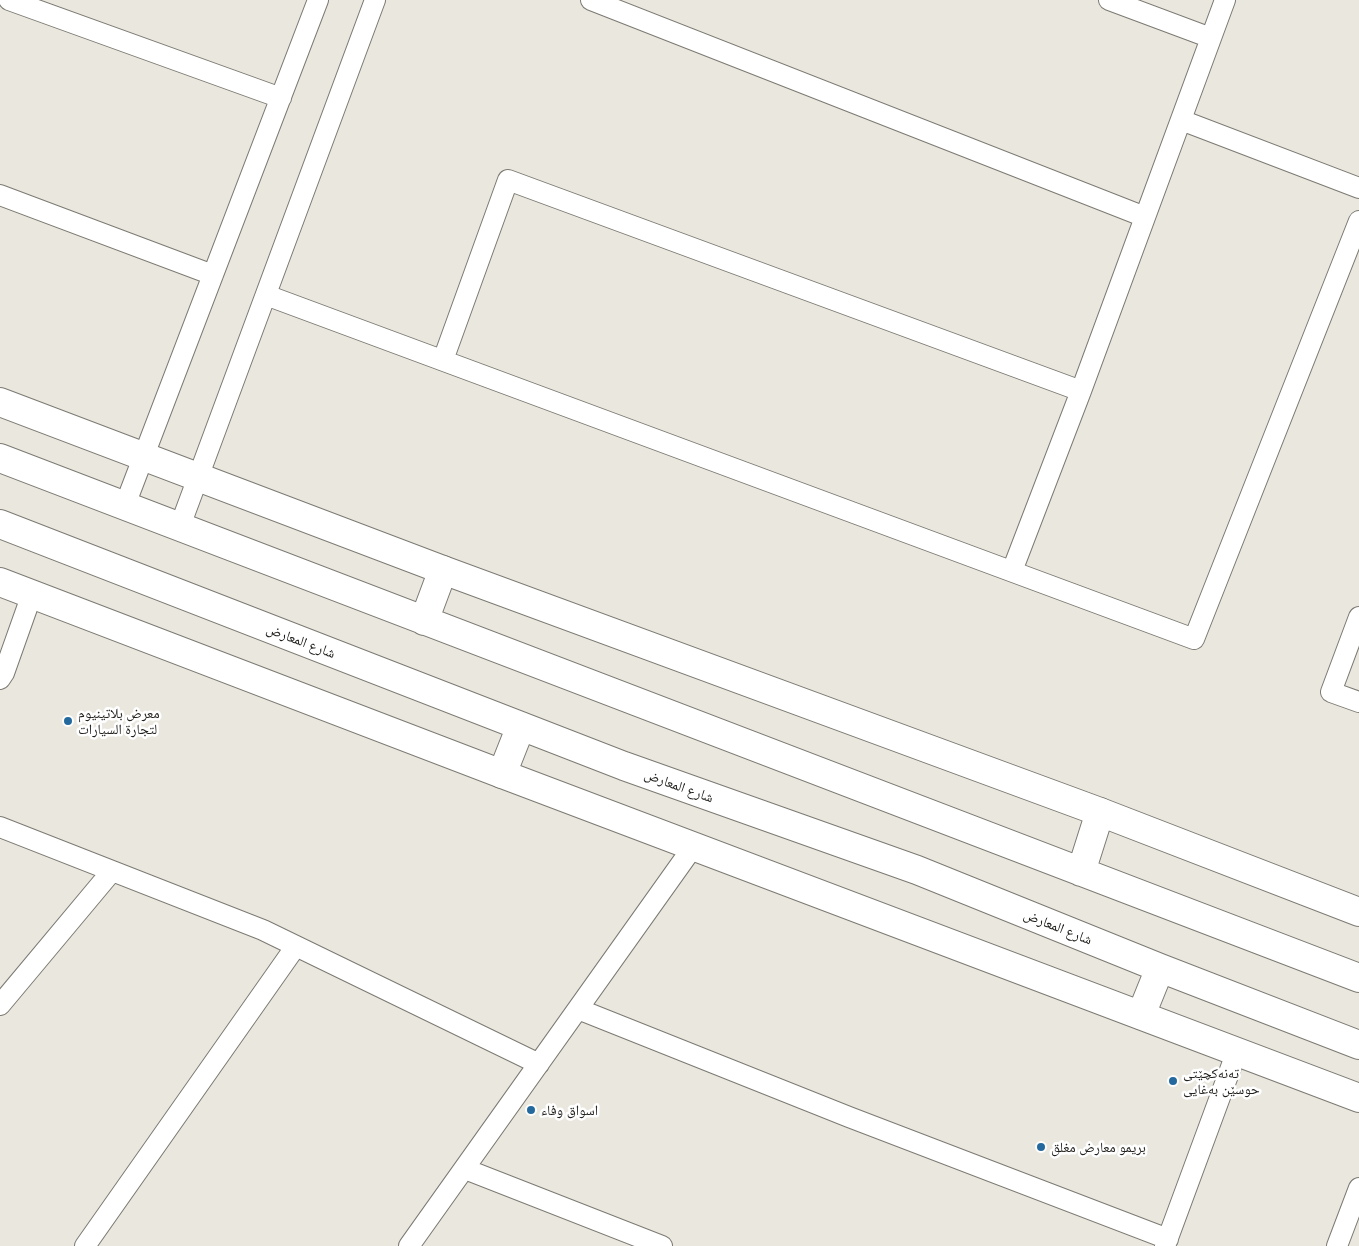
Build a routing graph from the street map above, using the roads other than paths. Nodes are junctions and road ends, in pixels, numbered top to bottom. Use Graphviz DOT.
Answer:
graph roads {
  1 [pos="9,0"];
  2 [pos="318,0"];
  3 [pos="375,0"];
  4 [pos="591,0"];
  5 [pos="1109,0"];
  6 [pos="1225,0"];
  7 [pos="1211,38"];
  8 [pos="280,98"];
  9 [pos="1181,120"];
  10 [pos="1359,188"];
  11 [pos="0,195"];
  12 [pos="1145,217"];
  13 [pos="1359,221"];
  14 [pos="213,275"];
  15 [pos="266,295"];
  16 [pos="443,360"];
  17 [pos="1081,391"];
  18 [pos="0,402"];
  19 [pos="144,456"];
  20 [pos="0,458"];
  21 [pos="198,477"];
  22 [pos="125,505"];
  23 [pos="0,524"];
  24 [pos="180,526"];
  25 [pos="443,570"];
  26 [pos="1012,571"];
  27 [pos="0,582"];
  28 [pos="32,594"];
  29 [pos="1359,617"];
  30 [pos="424,620"];
  31 [pos="0,679"];
  32 [pos="1359,702"];
  33 [pos="521,726"];
  34 [pos="502,774"];
  35 [pos="1100,812"];
  36 [pos="0,827"];
  37 [pos="693,847"];
  38 [pos="112,871"];
  39 [pos="1081,872"];
  40 [pos="1359,912"];
  41 [pos="296,946"];
  42 [pos="1160,968"];
  43 [pos="1359,978"];
  44 [pos="0,1005"];
  45 [pos="578,1009"];
  46 [pos="1141,1015"];
  47 [pos="1359,1045"];
  48 [pos="1237,1051"];
  49 [pos="539,1064"];
  50 [pos="1359,1098"];
  51 [pos="465,1168"];
  52 [pos="1359,1188"];
  53 [pos="1167,1242"];
  54 [pos="85,1246"];
  55 [pos="409,1246"];
  56 [pos="662,1246"];
  57 [pos="1337,1246"];
  1 -- 8 [label="street"];
  2 -- 8 [label="street"];
  3 -- 15 [label="street"];
  4 -- 12 [label="street"];
  5 -- 7 [label="street"];
  6 -- 7 [label="street"];
  7 -- 9 [label="street"];
  8 -- 14 [label="street"];
  9 -- 10 [label="street"];
  9 -- 12 [label="street"];
  11 -- 14 [label="street"];
  12 -- 17 [label="street"];
  13 -- 26 [label="street"];
  14 -- 19 [label="street"];
  15 -- 16 [label="street"];
  15 -- 21 [label="street"];
  16 -- 17 [label="street"];
  16 -- 26 [label="street"];
  17 -- 26 [label="street"];
  18 -- 19 [label="main road"];
  19 -- 21 [label="main road"];
  19 -- 22 [label="street"];
  20 -- 22 [label="main road"];
  21 -- 24 [label="street"];
  21 -- 25 [label="main road"];
  22 -- 24 [label="main road"];
  23 -- 33 [label="main road, شارع المعارض"];
  24 -- 30 [label="main road"];
  25 -- 30 [label="main road"];
  25 -- 35 [label="main road"];
  27 -- 28 [label="main road"];
  28 -- 31 [label="street"];
  28 -- 34 [label="main road"];
  29 -- 32 [label="street"];
  30 -- 39 [label="main road"];
  33 -- 34 [label="main road"];
  33 -- 42 [label="main road, شارع المعارض"];
  34 -- 37 [label="main road"];
  35 -- 39 [label="main road"];
  35 -- 40 [label="main road"];
  36 -- 38 [label="street"];
  37 -- 45 [label="street"];
  37 -- 46 [label="main road"];
  38 -- 41 [label="street"];
  38 -- 44 [label="street"];
  39 -- 43 [label="main road"];
  41 -- 49 [label="street"];
  41 -- 54 [label="street"];
  42 -- 46 [label="main road"];
  42 -- 47 [label="main road, شارع المعارض"];
  45 -- 49 [label="street"];
  45 -- 53 [label="street"];
  46 -- 48 [label="main road"];
  48 -- 50 [label="main road"];
  48 -- 53 [label="street"];
  49 -- 51 [label="street"];
  51 -- 55 [label="street"];
  51 -- 56 [label="street"];
  52 -- 57 [label="street"];
}
